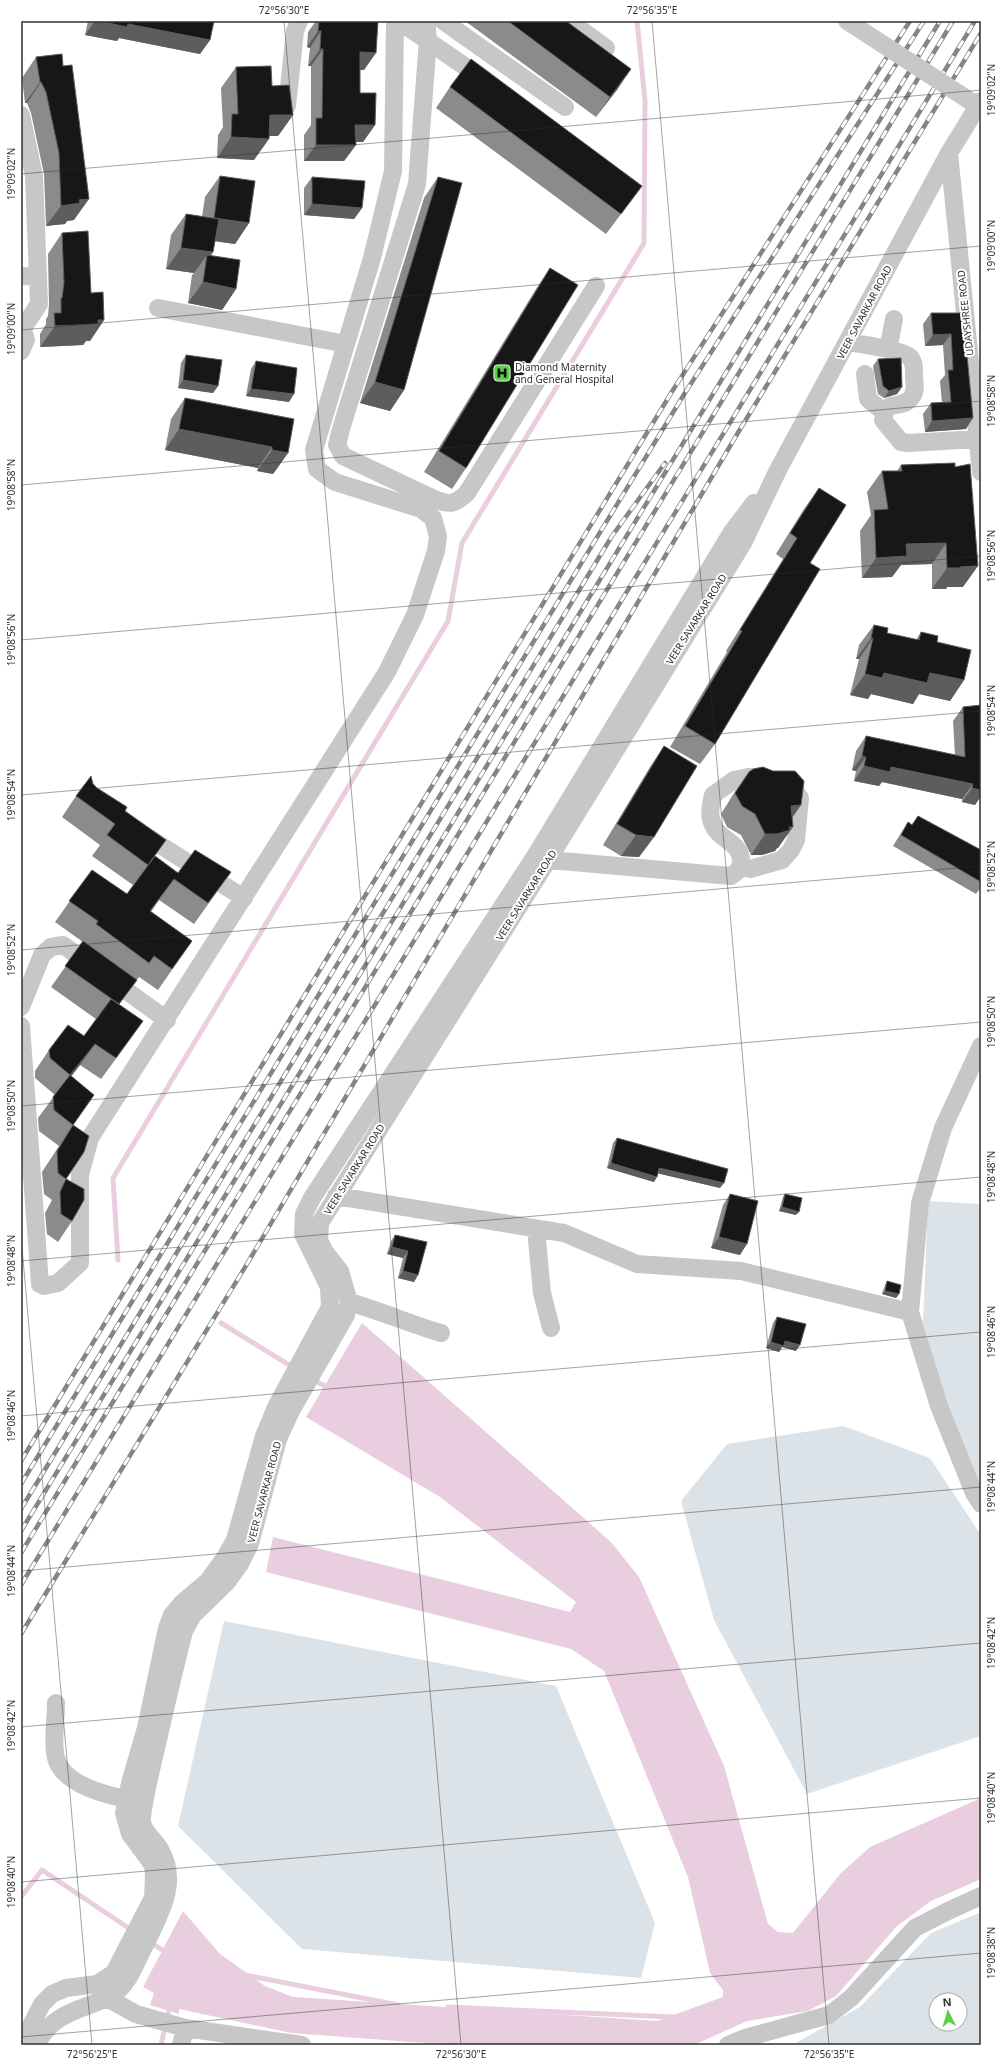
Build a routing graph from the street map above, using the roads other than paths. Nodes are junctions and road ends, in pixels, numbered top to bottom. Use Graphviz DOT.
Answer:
graph roads {
  1 [pos="299,21"];
  2 [pos="395,21"];
  3 [pos="399,21"];
  4 [pos="426,21"];
  5 [pos="443,21"];
  6 [pos="569,21"];
  7 [pos="847,21"];
  8 [pos="428,40"];
  9 [pos="606,48"];
  10 [pos="498,89"];
  11 [pos="981,101"];
  12 [pos="287,106"];
  13 [pos="565,107"];
  14 [pos="981,108"];
  15 [pos="21,115"];
  16 [pos="949,153"];
  17 [pos="30,276"];
  18 [pos="596,286"];
  19 [pos="158,308"];
  20 [pos="894,319"];
  21 [pos="22,326"];
  22 [pos="848,342"];
  23 [pos="346,344"];
  24 [pos="888,350"];
  25 [pos="21,351"];
  26 [pos="975,352"];
  27 [pos="865,374"];
  28 [pos="884,412"];
  29 [pos="978,439"];
  30 [pos="981,472"];
  31 [pos="127,824"];
  32 [pos="541,859"];
  33 [pos="741,866"];
  34 [pos="244,898"];
  35 [pos="21,1007"];
  36 [pos="167,1020"];
  37 [pos="21,1026"];
  38 [pos="981,1046"];
  39 [pos="336,1196"];
  40 [pos="536,1229"];
  41 [pos="348,1309"];
  42 [pos="910,1312"];
  43 [pos="551,1328"];
  44 [pos="441,1333"];
  45 [pos="284,1407"];
  46 [pos="981,1504"];
  47 [pos="56,1702"];
  48 [pos="127,1799"];
  49 [pos="145,1802"];
  50 [pos="981,1896"];
  51 [pos="158,1901"];
  52 [pos="120,1977"];
  53 [pos="107,1998"];
  54 [pos="185,2028"];
  55 [pos="21,2044"];
  56 [pos="36,2045"];
  57 [pos="181,2045"];
  58 [pos="302,2045"];
  59 [pos="728,2045"];
  1 -- 12 [label="street"];
  2 -- 23 [label="street"];
  3 -- 8 [label="street"];
  4 -- 8 [label="street"];
  5 -- 13 [label="street"];
  6 -- 9 [label="street"];
  7 -- 14 [label="street, bridge"];
  8 -- 10 [label="street"];
  8 -- 18 [label="street"];
  11 -- 16 [label="street, VEER SAVARKAR ROAD"];
  15 -- 17 [label="street"];
  16 -- 22 [label="street, VEER SAVARKAR ROAD"];
  16 -- 26 [label="street, UDAYSHREE ROAD"];
  17 -- 21 [label="street"];
  19 -- 23 [label="street"];
  20 -- 24 [label="street"];
  21 -- 25 [label="street"];
  22 -- 24 [label="street"];
  22 -- 32 [label="street, VEER SAVARKAR ROAD"];
  23 -- 34 [label="street"];
  24 -- 28 [label="street"];
  26 -- 29 [label="street, UDAYSHREE ROAD"];
  27 -- 28 [label="street"];
  28 -- 29 [label="street"];
  29 -- 30 [label="street, UDAYSHREE ROAD"];
  31 -- 34 [label="street"];
  32 -- 33 [label="street"];
  32 -- 39 [label="street, VEER SAVARKAR ROAD"];
  32 -- 45 [label="street, VEER SAVARKAR ROAD"];
  33 -- 33 [label="street"];
  34 -- 36 [label="street"];
  35 -- 36 [label="street"];
  36 -- 37 [label="street"];
  38 -- 42 [label="street"];
  39 -- 40 [label="street"];
  39 -- 41 [label="street, VEER SAVARKAR ROAD"];
  40 -- 42 [label="street"];
  40 -- 43 [label="street"];
  41 -- 44 [label="street"];
  41 -- 45 [label="street, VEER SAVARKAR ROAD"];
  42 -- 46 [label="street"];
  45 -- 48 [label="street"];
  45 -- 49 [label="street, VEER SAVARKAR ROAD"];
  47 -- 48 [label="street"];
  48 -- 49 [label="street"];
  48 -- 51 [label="street"];
  49 -- 51 [label="street, VEER SAVARKAR ROAD"];
  50 -- 59 [label="street"];
  51 -- 52 [label="street, VEER SAVARKAR ROAD"];
  52 -- 53 [label="street, VEER SAVARKAR ROAD"];
  52 -- 55 [label="street"];
  53 -- 54 [label="street"];
  53 -- 56 [label="street, VEER SAVARKAR ROAD"];
  54 -- 57 [label="street"];
  54 -- 58 [label="street"];
}
